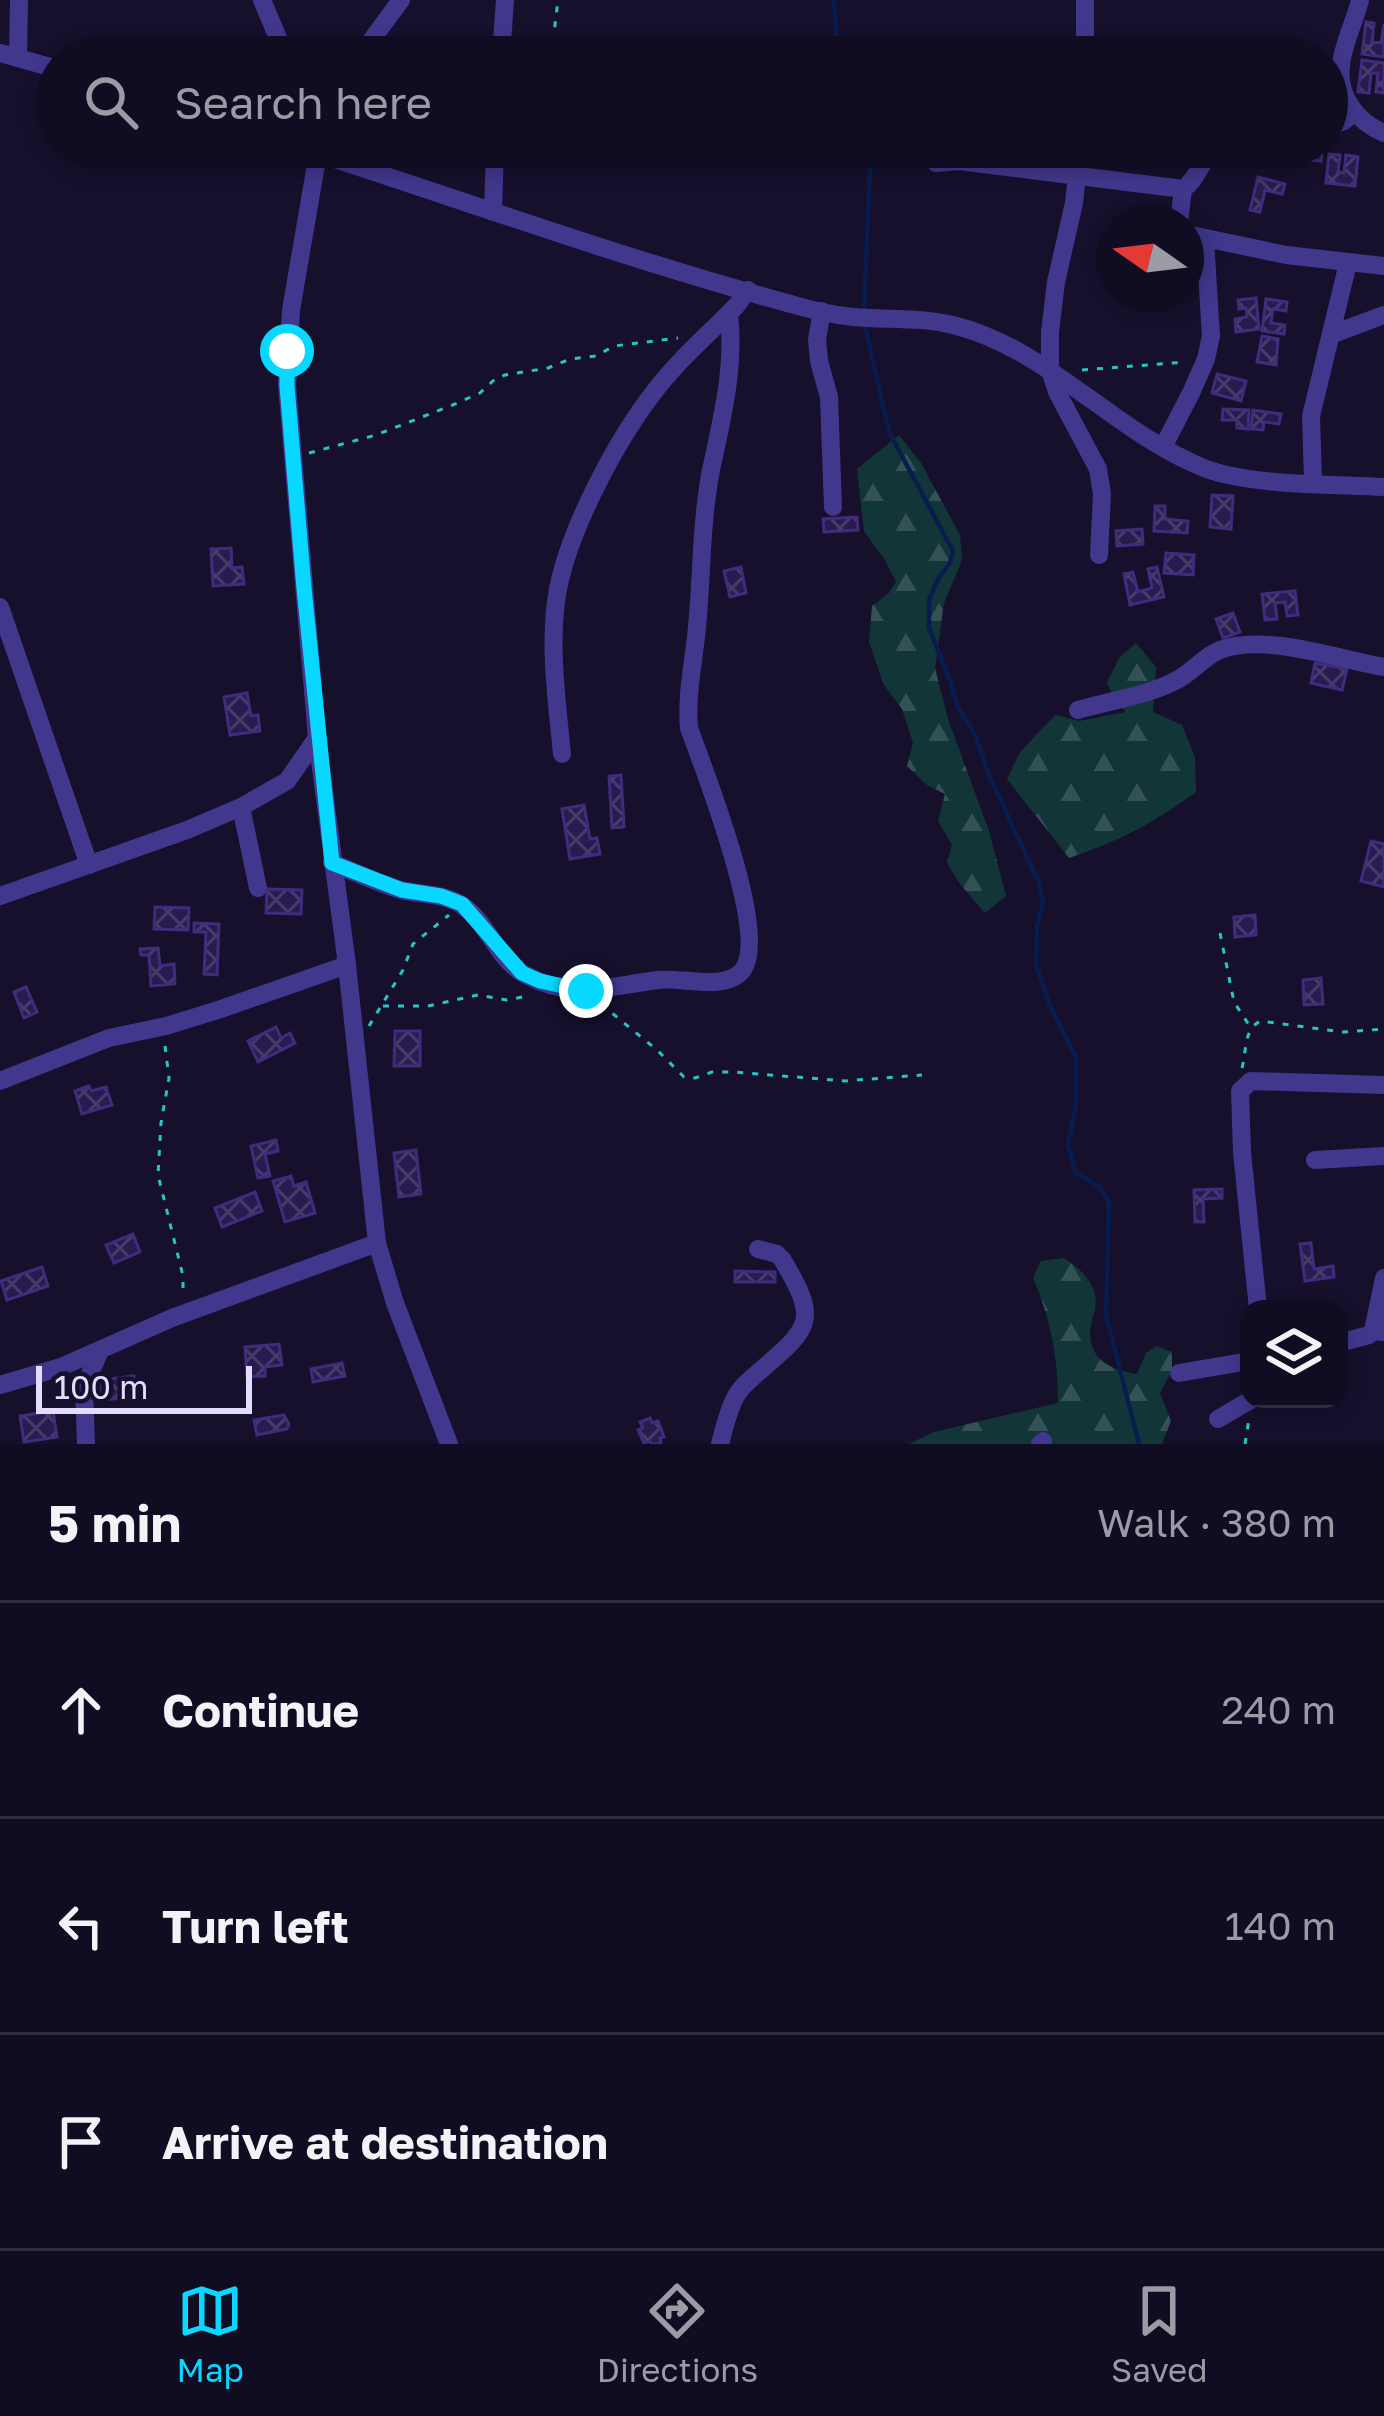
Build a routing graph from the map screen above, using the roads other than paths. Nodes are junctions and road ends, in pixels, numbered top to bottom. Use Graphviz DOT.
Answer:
graph roads {
  1 [pos="20,0"];
  2 [pos="262,0"];
  3 [pos="401,0"];
  4 [pos="505,0"];
  5 [pos="1085,0"];
  6 [pos="1360,0"];
  7 [pos="277,36"];
  8 [pos="374,36"];
  9 [pos="502,36"];
  10 [pos="1085,36"];
  11 [pos="1348,42"];
  12 [pos="9,55"];
  13 [pos="1348,96"];
  14 [pos="1353,113"];
  15 [pos="1348,117"];
  16 [pos="1384,133"];
  17 [pos="308,168"];
  18 [pos="363,168"];
  19 [pos="494,168"];
  20 [pos="1018,168"];
  21 [pos="1078,168"];
  22 [pos="1200,168"];
  23 [pos="1077,176"];
  24 [pos="1183,190"];
  25 [pos="1181,204"];
  26 [pos="493,212"];
  27 [pos="1204,239"];
  28 [pos="1348,263"];
  29 [pos="1384,266"];
  30 [pos="1204,269"];
  31 [pos="748,290"];
  32 [pos="822,310"];
  33 [pos="729,314"];
  34 [pos="1379,322"];
  35 [pos="1333,334"];
  36 [pos="1055,374"];
  37 [pos="1163,448"];
  38 [pos="1313,482"];
  39 [pos="1384,487"];
  40 [pos="833,507"];
  41 [pos="1100,555"];
  42 [pos="0,607"];
  43 [pos="1384,667"];
  44 [pos="1078,710"];
  45 [pos="317,738"];
  46 [pos="562,754"];
  47 [pos="286,781"];
  48 [pos="324,800"];
  49 [pos="241,807"];
  50 [pos="332,863"];
  51 [pos="89,865"];
  52 [pos="258,888"];
  53 [pos="0,896"];
  54 [pos="347,965"];
  55 [pos="0,1081"];
  56 [pos="1384,1085"];
  57 [pos="1384,1156"];
  58 [pos="1316,1160"];
  59 [pos="377,1243"];
  60 [pos="758,1249"];
  61 [pos="1384,1278"];
  62 [pos="1257,1300"];
  63 [pos="1378,1332"];
  64 [pos="1348,1340"];
  65 [pos="99,1353"];
  66 [pos="1240,1363"];
  67 [pos="61,1367"];
  68 [pos="1179,1373"];
  69 [pos="3,1379"];
  70 [pos="84,1388"];
  71 [pos="1240,1406"];
  72 [pos="1218,1419"];
  73 [pos="86,1444"];
  74 [pos="449,1444"];
  75 [pos="720,1444"];
  1 -- 12 [label="street"];
  2 -- 7 [label="street"];
  3 -- 8 [label="street"];
  4 -- 9 [label="street"];
  5 -- 10 [label="street"];
  6 -- 11 [label="street"];
  13 -- 14 [label="street"];
  14 -- 15 [label="street"];
  14 -- 16 [label="street"];
  17 -- 45 [label="street"];
  18 -- 26 [label="street"];
  19 -- 26 [label="street"];
  20 -- 23 [label="street"];
  21 -- 23 [label="street"];
  22 -- 24 [label="street"];
  23 -- 24 [label="street"];
  23 -- 36 [label="street"];
  24 -- 25 [label="street"];
  26 -- 31 [label="street"];
  27 -- 28 [label="street"];
  28 -- 29 [label="street"];
  28 -- 35 [label="street"];
  30 -- 37 [label="street"];
  31 -- 32 [label="street"];
  31 -- 33 [label="street"];
  32 -- 36 [label="street"];
  32 -- 40 [label="street"];
  33 -- 46 [label="street"];
  33 -- 50 [label="street"];
  34 -- 35 [label="street"];
  35 -- 38 [label="street"];
  36 -- 37 [label="street"];
  36 -- 41 [label="street"];
  37 -- 38 [label="street"];
  38 -- 39 [label="street"];
  42 -- 51 [label="street"];
  43 -- 44 [label="street"];
  45 -- 47 [label="street"];
  45 -- 48 [label="street"];
  47 -- 48 [label="street"];
  47 -- 49 [label="street"];
  48 -- 50 [label="street"];
  49 -- 51 [label="street"];
  49 -- 52 [label="street"];
  50 -- 54 [label="street"];
  51 -- 53 [label="street"];
  54 -- 55 [label="street"];
  54 -- 59 [label="street"];
  56 -- 62 [label="street"];
  57 -- 58 [label="street"];
  59 -- 65 [label="street"];
  59 -- 74 [label="street"];
  60 -- 75 [label="street"];
  61 -- 63 [label="street"];
  63 -- 64 [label="street"];
  65 -- 67 [label="street"];
  65 -- 70 [label="street"];
  66 -- 68 [label="street"];
  67 -- 69 [label="street"];
  67 -- 70 [label="street"];
  70 -- 73 [label="street"];
  71 -- 72 [label="street"];
}
